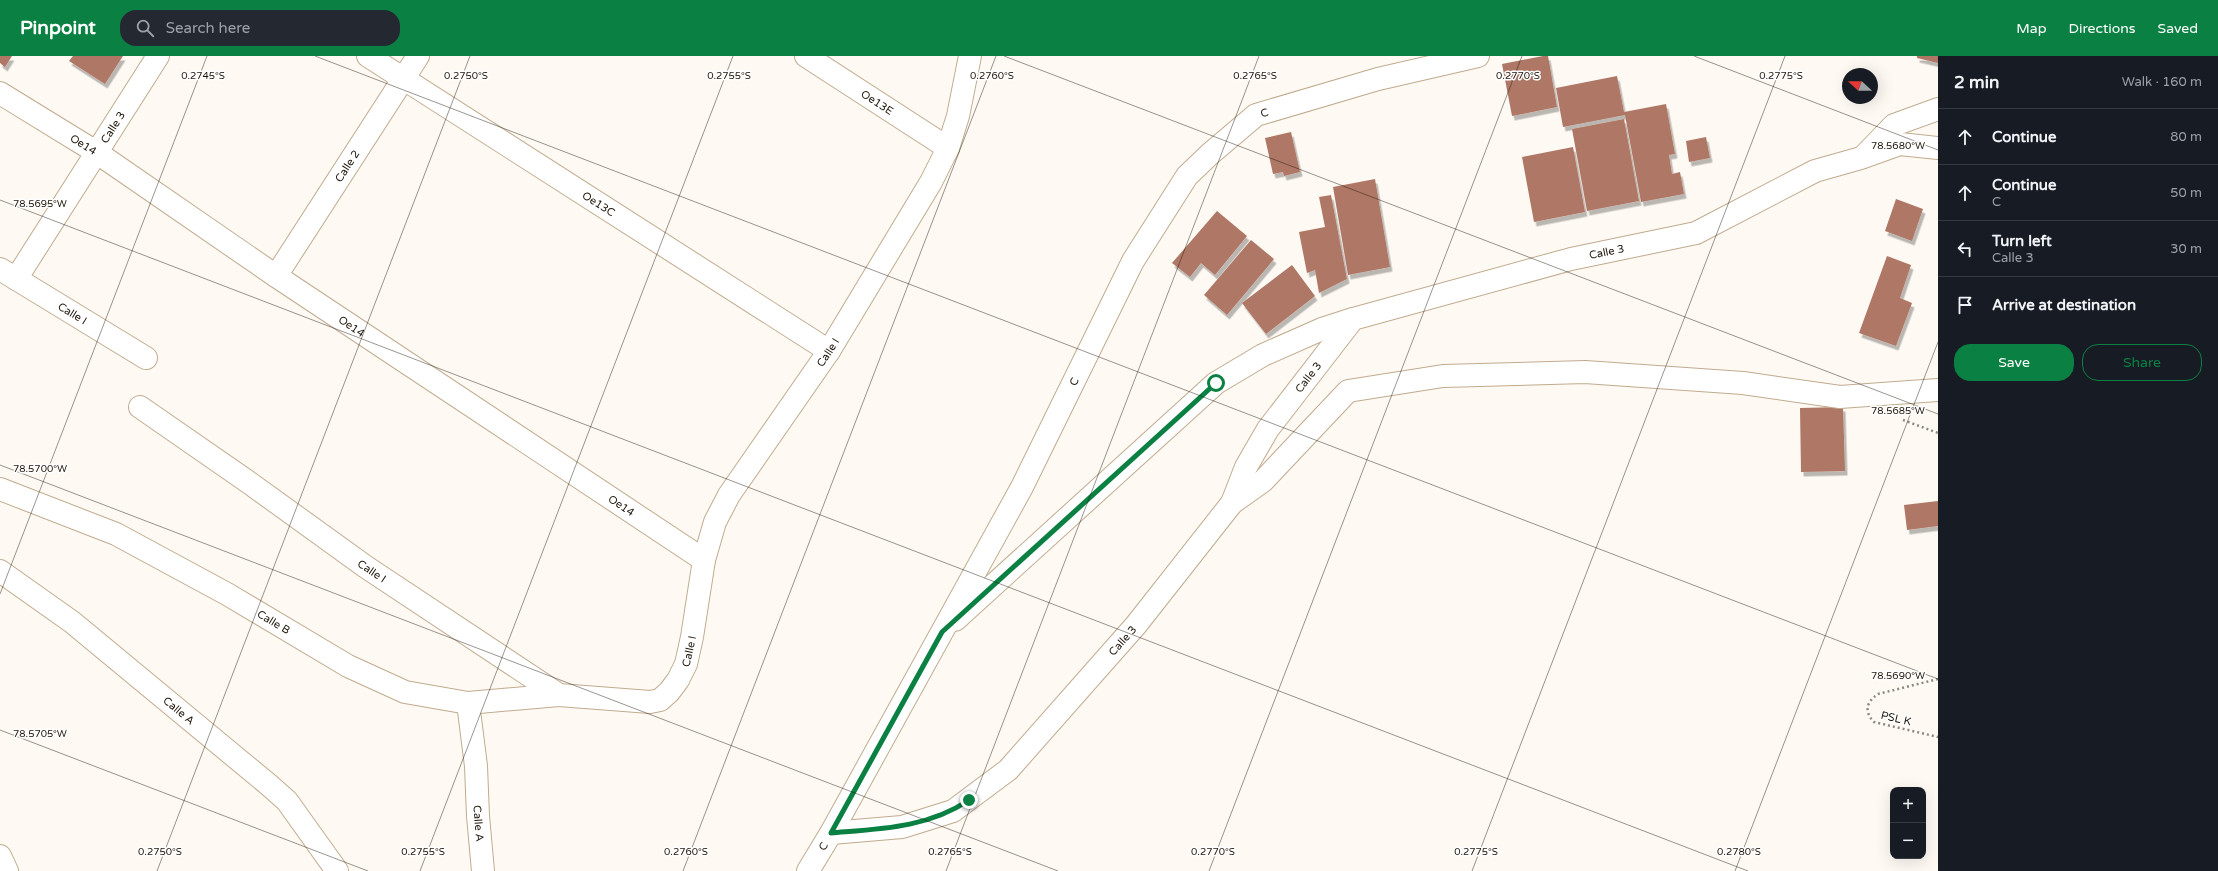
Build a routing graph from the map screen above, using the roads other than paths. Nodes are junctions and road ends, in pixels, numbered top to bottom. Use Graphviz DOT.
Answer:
graph roads {
  1 [pos="158,56"];
  2 [pos="368,56"];
  3 [pos="418,56"];
  4 [pos="806,56"];
  5 [pos="970,56"];
  6 [pos="1478,56"];
  7 [pos="402,78"];
  8 [pos="0,93"];
  9 [pos="1938,109"];
  10 [pos="948,148"];
  11 [pos="1938,148"];
  12 [pos="96,152"];
  13 [pos="1861,158"];
  14 [pos="8,274"];
  15 [pos="276,276"];
  16 [pos="1353,319"];
  17 [pos="829,351"];
  18 [pos="146,358"];
  19 [pos="1938,390"];
  20 [pos="140,407"];
  21 [pos="0,489"];
  22 [pos="1232,503"];
  23 [pos="704,560"];
  24 [pos="0,571"];
  25 [pos="942,632"];
  26 [pos="559,696"];
  27 [pos="468,704"];
  28 [pos="831,833"];
  29 [pos="0,856"];
  30 [pos="7,871"];
  31 [pos="337,871"];
  32 [pos="483,871"];
  33 [pos="808,871"];
  1 -- 12 [label="street, Calle 3"];
  2 -- 7 [label="street, Oe13C"];
  3 -- 7 [label="street, Calle 2"];
  4 -- 10 [label="street, Oe13E"];
  5 -- 10 [label="street, Calle I"];
  6 -- 25 [label="street, C"];
  7 -- 15 [label="street, Calle 2"];
  7 -- 17 [label="street, Oe13C"];
  8 -- 12 [label="street, Oe14"];
  9 -- 13 [label="street"];
  10 -- 17 [label="street, Calle I"];
  11 -- 13 [label="street, Calle 3"];
  12 -- 14 [label="street, Calle 3"];
  12 -- 15 [label="street, Oe14"];
  13 -- 16 [label="street, Calle 3"];
  14 -- 18 [label="street, Calle I"];
  15 -- 23 [label="street, Oe14"];
  16 -- 22 [label="street, Calle 3"];
  16 -- 25 [label="street"];
  17 -- 23 [label="street, Calle I"];
  19 -- 22 [label="street"];
  20 -- 26 [label="street, Calle I"];
  21 -- 27 [label="street, Calle B"];
  22 -- 28 [label="street, Calle 3"];
  23 -- 26 [label="street, Calle I"];
  24 -- 31 [label="street, Calle A"];
  25 -- 28 [label="street, C"];
  26 -- 27 [label="street, Calle B"];
  27 -- 32 [label="street, Calle A"];
  28 -- 33 [label="street, C"];
  29 -- 30 [label="street"];
}
